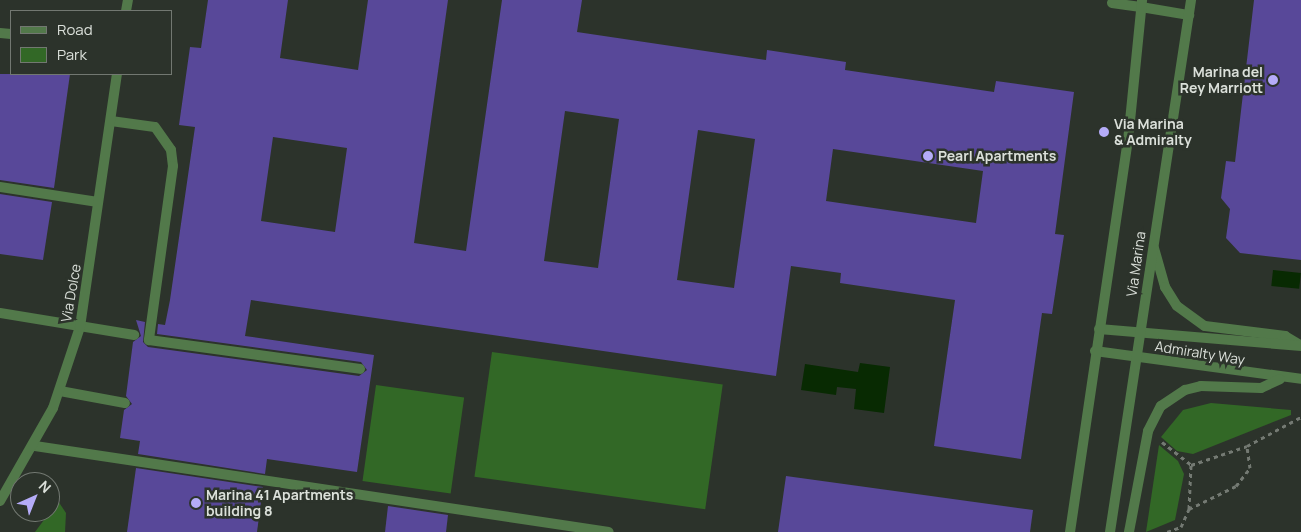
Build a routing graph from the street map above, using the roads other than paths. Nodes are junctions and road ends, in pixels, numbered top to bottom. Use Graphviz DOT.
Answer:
graph roads {
  1 [pos="1191,0"];
  2 [pos="1112,3"];
  3 [pos="1141,4"];
  4 [pos="1188,15"];
  5 [pos="117,75"];
  6 [pos="111,121"];
  7 [pos="0,187"];
  8 [pos="98,202"];
  9 [pos="1153,244"];
  10 [pos="0,312"];
  11 [pos="80,328"];
  12 [pos="1099,330"];
  13 [pos="134,335"];
  14 [pos="1139,335"];
  15 [pos="1301,345"];
  16 [pos="1095,351"];
  17 [pos="1135,356"];
  18 [pos="360,369"];
  19 [pos="1280,379"];
  20 [pos="1301,379"];
  21 [pos="60,391"];
  22 [pos="125,402"];
  23 [pos="34,446"];
  24 [pos="0,501"];
  25 [pos="609,532"];
  26 [pos="1070,532"];
  27 [pos="1110,532"];
  28 [pos="1129,532"];
  1 -- 4 [label="street, Via Marina"];
  2 -- 3 [label="street"];
  3 -- 4 [label="street"];
  3 -- 12 [label="street, Via Marina"];
  4 -- 9 [label="street, Via Marina"];
  5 -- 6 [label="street, Via Dolce"];
  6 -- 8 [label="street, Via Dolce"];
  6 -- 18 [label="street"];
  7 -- 8 [label="street"];
  8 -- 11 [label="street, Via Dolce"];
  9 -- 14 [label="street, Via Marina"];
  9 -- 15 [label="street"];
  10 -- 11 [label="street"];
  11 -- 13 [label="street"];
  11 -- 21 [label="street, Via Dolce"];
  12 -- 14 [label="street, Admiralty Way"];
  12 -- 16 [label="street, Via Marina"];
  14 -- 15 [label="street, Admiralty Way"];
  14 -- 17 [label="street, Via Marina"];
  16 -- 17 [label="street, Admiralty Way"];
  16 -- 26 [label="street, Via Marina"];
  17 -- 19 [label="street, Admiralty Way"];
  17 -- 27 [label="street, Via Marina"];
  19 -- 20 [label="street, Admiralty Way"];
  19 -- 28 [label="street"];
  21 -- 22 [label="street"];
  21 -- 23 [label="street, Via Dolce"];
  23 -- 24 [label="street, Via Dolce"];
  23 -- 25 [label="street"];
}
